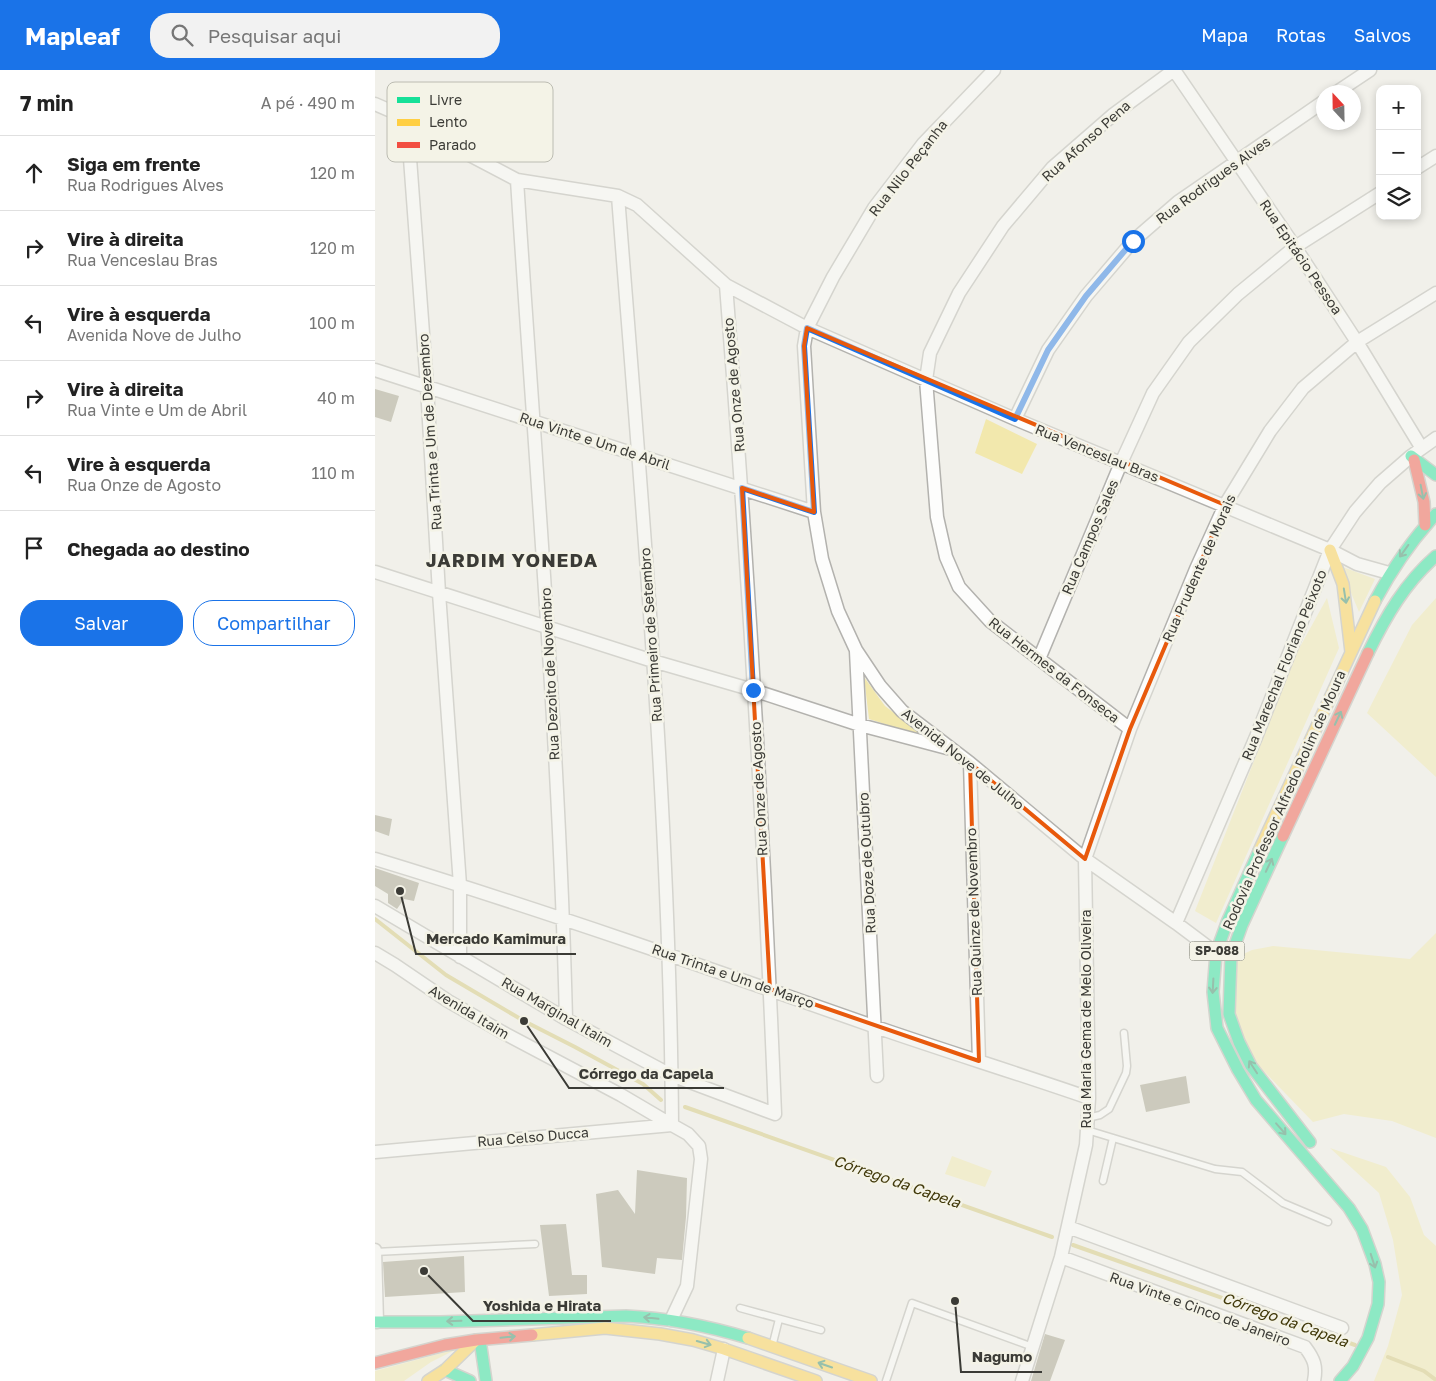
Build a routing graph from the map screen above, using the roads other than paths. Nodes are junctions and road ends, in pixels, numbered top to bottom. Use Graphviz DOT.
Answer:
graph roads {
  1 [pos="994,70"];
  2 [pos="1174,70"];
  3 [pos="1370,70"];
  4 [pos="1348,85"];
  5 [pos="375,104"];
  6 [pos="1316,107"];
  7 [pos="387,109"];
  8 [pos="1436,156"];
  9 [pos="410,162"];
  10 [pos="483,162"];
  11 [pos="1235,162"];
  12 [pos="1421,165"];
  13 [pos="517,180"];
  14 [pos="1376,195"];
  15 [pos="619,196"];
  16 [pos="1295,247"];
  17 [pos="726,285"];
  18 [pos="1436,293"];
  19 [pos="807,328"];
  20 [pos="1357,342"];
  21 [pos="375,370"];
  22 [pos="926,380"];
  23 [pos="427,387"];
  24 [pos="1015,419"];
  25 [pos="532,421"];
  26 [pos="1436,438"];
  27 [pos="1415,454"];
  28 [pos="638,455"];
  29 [pos="1121,463"];
  30 [pos="1436,474"];
  31 [pos="742,488"];
  32 [pos="1225,505"];
  33 [pos="814,512"];
  34 [pos="1436,514"];
  35 [pos="1425,525"];
  36 [pos="1330,550"];
  37 [pos="1436,556"];
  38 [pos="375,572"];
  39 [pos="1389,574"];
  40 [pos="439,593"];
  41 [pos="547,626"];
  42 [pos="856,650"];
  43 [pos="1351,652"];
  44 [pos="1039,659"];
  45 [pos="653,661"];
  46 [pos="753,690"];
  47 [pos="860,725"];
  48 [pos="1130,729"];
  49 [pos="952,749"];
  50 [pos="970,763"];
  51 [pos="375,859"];
  52 [pos="1085,859"];
  53 [pos="460,885"];
  54 [pos="375,906"];
  55 [pos="564,919"];
  56 [pos="1176,923"];
  57 [pos="375,953"];
  58 [pos="668,954"];
  59 [pos="1216,954"];
  60 [pos="460,957"];
  61 [pos="770,989"];
  62 [pos="566,1019"];
  63 [pos="874,1026"];
  64 [pos="1124,1033"];
  65 [pos="979,1060"];
  66 [pos="671,1075"];
  67 [pos="877,1076"];
  68 [pos="1089,1098"];
  69 [pos="775,1114"];
  70 [pos="1087,1124"];
  71 [pos="672,1125"];
  72 [pos="1113,1138"];
  73 [pos="1315,1148"];
  74 [pos="375,1152"];
  75 [pos="1103,1181"];
  76 [pos="1328,1222"];
  77 [pos="1068,1227"];
  78 [pos="535,1244"];
  79 [pos="375,1251"];
  80 [pos="1061,1257"];
  81 [pos="1385,1257"];
  82 [pos="740,1308"];
  83 [pos="1387,1311"];
  84 [pos="779,1319"];
  85 [pos="671,1320"];
  86 [pos="376,1322"];
  87 [pos="1342,1328"];
  88 [pos="821,1330"];
  89 [pos="478,1340"];
  90 [pos="773,1347"];
  91 [pos="1033,1347"];
  92 [pos="723,1349"];
  93 [pos="375,1363"];
  94 [pos="445,1370"];
  95 [pos="428,1381"];
  96 [pos="470,1381"];
  97 [pos="486,1381"];
  98 [pos="717,1381"];
  99 [pos="816,1381"];
  100 [pos="871,1381"];
  101 [pos="886,1381"];
  102 [pos="1022,1381"];
  103 [pos="1314,1381"];
  104 [pos="1340,1381"];
  1 -- 19 [label="street, Rua Nilo Peçanha"];
  2 -- 11 [label="street, Rua Epitácio Pessoa"];
  2 -- 22 [label="street, Rua Afonso Pena"];
  3 -- 4 [label="street"];
  5 -- 7 [label="street"];
  6 -- 11 [label="street, Rua Rodrigues Alves"];
  8 -- 12 [label="street"];
  9 -- 23 [label="street, Rua Trinta e Um de Dezembro"];
  10 -- 13 [label="street"];
  11 -- 16 [label="street, Rua Epitácio Pessoa"];
  11 -- 24 [label="street, Rua Rodrigues Alves"];
  13 -- 15 [label="street"];
  13 -- 25 [label="street, Rua Dezoito de Novembro"];
  14 -- 16 [label="street, Rua Campos Sales"];
  15 -- 17 [label="street"];
  15 -- 28 [label="street, Rua Primeiro de Setembro"];
  16 -- 20 [label="street, Rua Epitácio Pessoa"];
  16 -- 29 [label="street, Rua Campos Sales"];
  17 -- 19 [label="street"];
  17 -- 31 [label="street, Rua Onze de Agosto"];
  18 -- 20 [label="street, Rua Prudente de Morais"];
  19 -- 22 [label="street, Rua Venceslau Bras"];
  19 -- 33 [label="street, Avenida Nove de Julho"];
  20 -- 27 [label="street, Rua Epitácio Pessoa"];
  20 -- 32 [label="street, Rua Prudente de Morais"];
  21 -- 23 [label="street, Rua Vinte e Um de Abril"];
  22 -- 24 [label="street, Rua Venceslau Bras"];
  22 -- 44 [label="street, Rua Hermes da Fonseca"];
  23 -- 25 [label="street, Rua Vinte e Um de Abril"];
  23 -- 40 [label="street, Rua Trinta e Um de Dezembro"];
  24 -- 29 [label="street, Rua Venceslau Bras"];
  25 -- 28 [label="street, Rua Vinte e Um de Abril"];
  25 -- 41 [label="street, Rua Dezoito de Novembro"];
  26 -- 27 [label="street, Rua Marechal Floriano Peixoto"];
  27 -- 30 [label="main road"];
  27 -- 35 [label="main road, one-way"];
  27 -- 36 [label="street, Rua Marechal Floriano Peixoto"];
  28 -- 31 [label="street, Rua Vinte e Um de Abril"];
  28 -- 45 [label="street, Rua Primeiro de Setembro"];
  29 -- 32 [label="street, Rua Venceslau Bras"];
  29 -- 44 [label="street, Rua Campos Sales"];
  31 -- 33 [label="street, Rua Vinte e Um de Abril"];
  31 -- 46 [label="street, Rua Onze de Agosto"];
  32 -- 36 [label="street, Rua Venceslau Bras"];
  32 -- 48 [label="street, Rua Prudente de Morais"];
  33 -- 42 [label="street, Avenida Nove de Julho"];
  34 -- 35 [label="main road, Rodovia Professor Alfredo Rolim de Moura / SP-088"];
  35 -- 39 [label="main road, Rodovia Professor Alfredo Rolim de Moura / SP-088, one-way"];
  36 -- 39 [label="street, Rua Venceslau Bras"];
  36 -- 43 [label="main road, one-way"];
  36 -- 56 [label="street, Rua Marechal Floriano Peixoto"];
  73 -- 37 [label="main road, Rodovia Professor Alfredo Rolim de Moura / SP-088, one-way"];
  38 -- 40 [label="street"];
  39 -- 43 [label="main road, Rodovia Professor Alfredo Rolim de Moura / SP-088"];
  40 -- 41 [label="street"];
  40 -- 53 [label="street, Rua Trinta e Um de Dezembro"];
  41 -- 45 [label="street"];
  41 -- 55 [label="street, Rua Dezoito de Novembro"];
  42 -- 47 [label="street, Rua Doze de Outubro"];
  42 -- 49 [label="street, Avenida Nove de Julho"];
  43 -- 59 [label="main road, Rodovia Professor Alfredo Rolim de Moura / SP-088"];
  44 -- 48 [label="street, Rua Hermes da Fonseca"];
  45 -- 46 [label="street"];
  45 -- 58 [label="street, Rua Primeiro de Setembro"];
  46 -- 47 [label="street"];
  46 -- 61 [label="street, Rua Onze de Agosto"];
  47 -- 49 [label="street"];
  47 -- 63 [label="street, Rua Doze de Outubro"];
  48 -- 52 [label="street, Rua Prudente de Morais"];
  49 -- 50 [label="street, Avenida Nove de Julho"];
  50 -- 52 [label="street, Avenida Nove de Julho"];
  50 -- 65 [label="street, Rua Quinze de Novembro"];
  51 -- 53 [label="street, Rua Trinta e Um de Março"];
  52 -- 56 [label="street, Avenida Nove de Julho"];
  52 -- 68 [label="street, Rua Maria Gema de Melo Oliveira"];
  53 -- 55 [label="street, Rua Trinta e Um de Março"];
  53 -- 60 [label="street, Rua Trinta e Um de Dezembro"];
  54 -- 60 [label="street, Rua Marginal Itaim"];
  55 -- 58 [label="street, Rua Trinta e Um de Março"];
  55 -- 62 [label="street, Rua Dezoito de Novembro"];
  56 -- 59 [label="street, Avenida Nove de Julho"];
  57 -- 71 [label="street, Avenida Itaim"];
  58 -- 61 [label="street, Rua Trinta e Um de Março"];
  58 -- 66 [label="street, Rua Primeiro de Setembro"];
  59 -- 104 [label="main road, Rodovia Professor Alfredo Rolim de Moura / SP-088, one-way"];
  60 -- 62 [label="street, Rua Marginal Itaim"];
  61 -- 63 [label="street, Rua Trinta e Um de Março"];
  61 -- 69 [label="street, Rua Onze de Agosto"];
  62 -- 66 [label="street, Rua Marginal Itaim"];
  63 -- 65 [label="street, Rua Trinta e Um de Março"];
  63 -- 67 [label="street, Rua Doze de Outubro"];
  64 -- 70 [label="lane"];
  65 -- 68 [label="street, Rua Trinta e Um de Março"];
  66 -- 69 [label="street, Rua Marginal Itaim"];
  66 -- 71 [label="street, Rua Primeiro de Setembro"];
  68 -- 70 [label="street, Rua Maria Gema de Melo Oliveira"];
  70 -- 72 [label="lane"];
  70 -- 77 [label="street, Rua Maria Gema de Melo Oliveira"];
  71 -- 74 [label="street, Rua Celso Ducca"];
  71 -- 85 [label="street"];
  72 -- 75 [label="lane"];
  72 -- 76 [label="lane"];
  77 -- 80 [label="street, Rua Maria Gema de Melo Oliveira"];
  77 -- 87 [label="street"];
  78 -- 79 [label="lane"];
  79 -- 86 [label="street"];
  80 -- 91 [label="street, Rua Maria Gema de Melo Oliveira"];
  80 -- 103 [label="street, Rua Vinte e Cinco de Janeiro"];
  81 -- 83 [label="main road"];
  82 -- 84 [label="lane"];
  84 -- 88 [label="lane"];
  84 -- 90 [label="lane"];
  85 -- 86 [label="main road, one-way"];
  85 -- 90 [label="main road"];
  89 -- 92 [label="main road, one-way"];
  89 -- 93 [label="main road"];
  89 -- 94 [label="main road"];
  89 -- 97 [label="main road"];
  100 -- 90 [label="main road, one-way"];
  91 -- 101 [label="lane"];
  91 -- 102 [label="street, Rua Maria Gema de Melo Oliveira"];
  92 -- 98 [label="street"];
  92 -- 99 [label="main road"];
  94 -- 95 [label="main road"];
  94 -- 96 [label="main road"];
}
